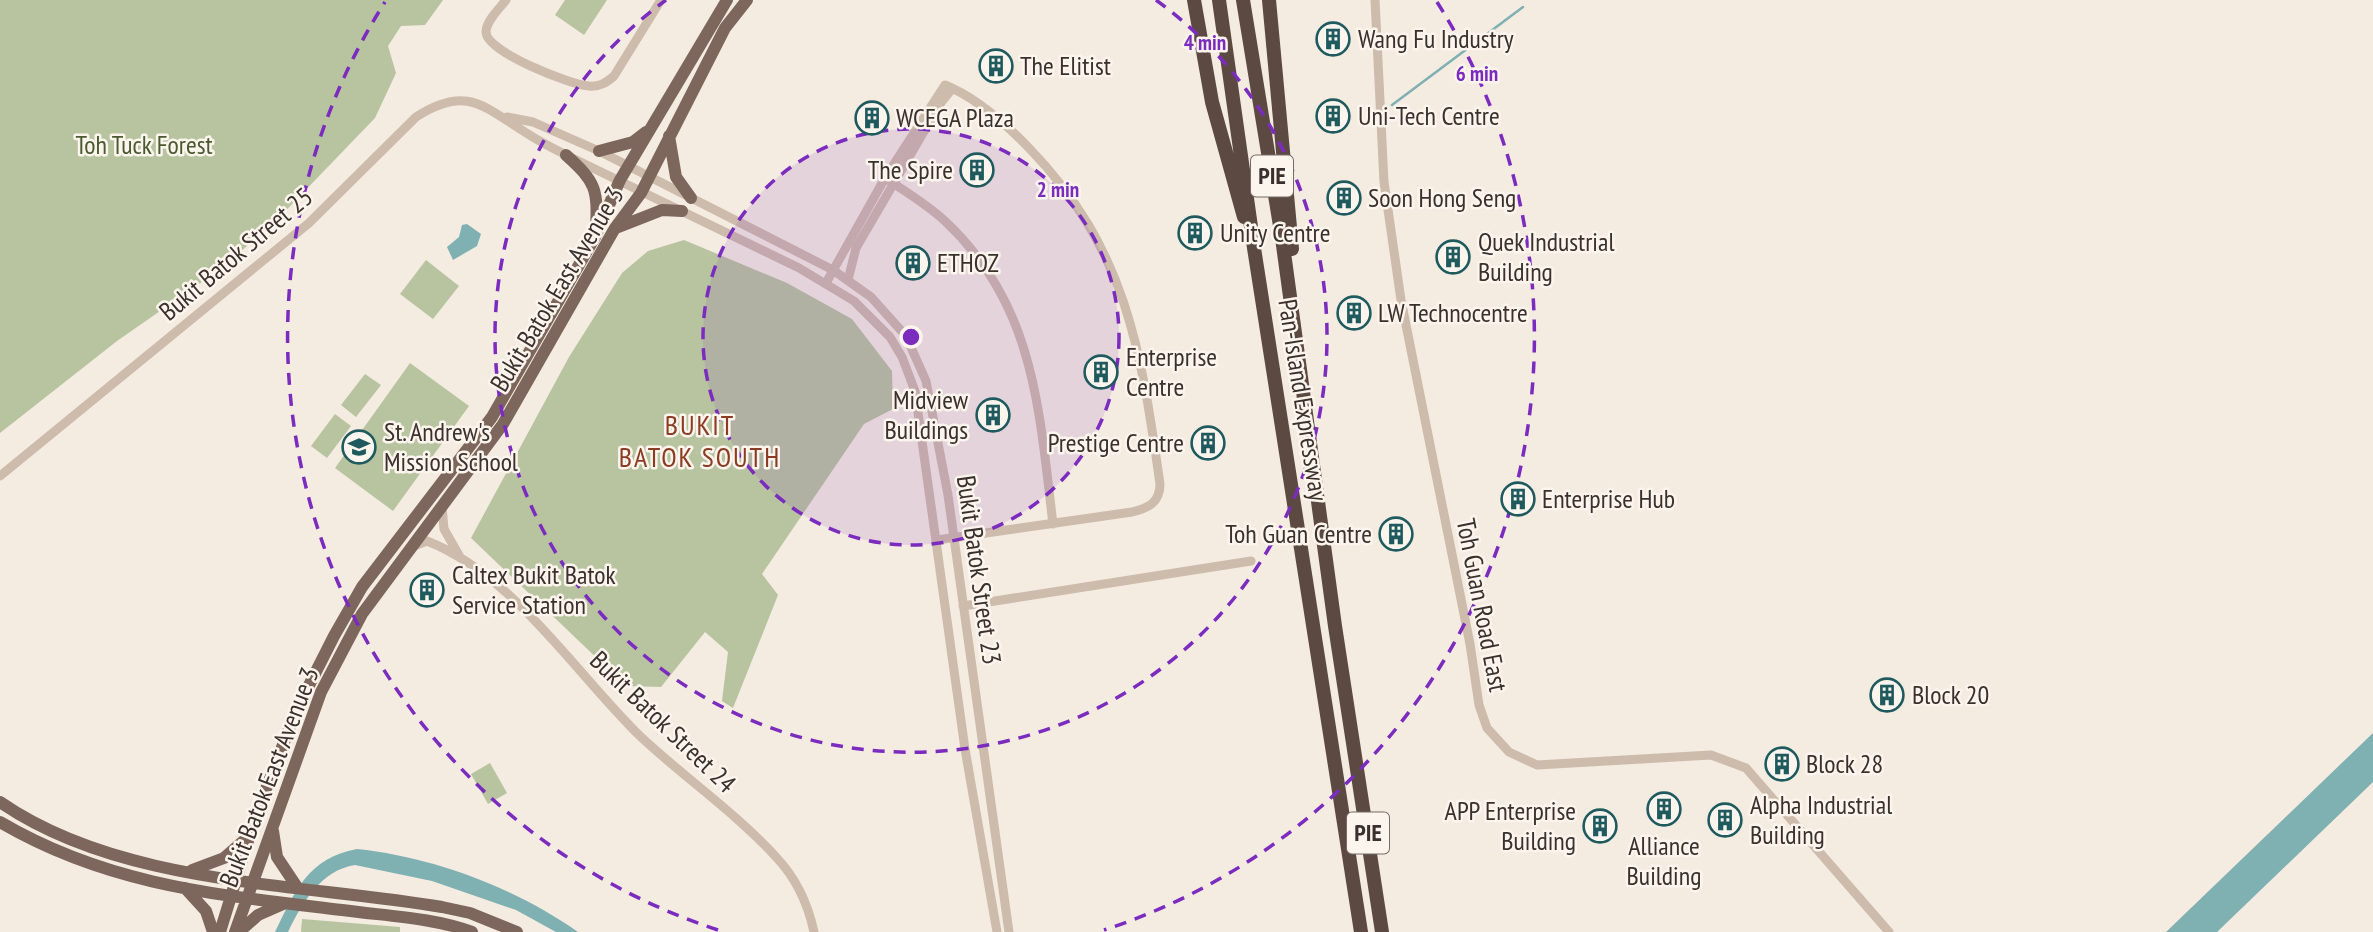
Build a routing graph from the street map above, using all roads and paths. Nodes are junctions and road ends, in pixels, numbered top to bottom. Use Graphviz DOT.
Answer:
graph roads {
  1 [pos="506,0"];
  2 [pos="661,0"];
  3 [pos="727,0"];
  4 [pos="747,0"];
  5 [pos="1194,0"];
  6 [pos="1219,0"];
  7 [pos="1242,0"];
  8 [pos="1269,0"];
  9 [pos="1375,0"];
  10 [pos="505,117"];
  11 [pos="653,127"];
  12 [pos="669,135"];
  13 [pos="599,150"];
  14 [pos="566,155"];
  15 [pos="628,166"];
  16 [pos="649,178"];
  17 [pos="620,180"];
  18 [pos="889,181"];
  19 [pos="641,193"];
  20 [pos="691,198"];
  21 [pos="682,211"];
  22 [pos="615,228"];
  23 [pos="595,237"];
  24 [pos="1254,248"];
  25 [pos="833,270"];
  26 [pos="848,280"];
  27 [pos="826,283"];
  28 [pos="1299,351"];
  29 [pos="0,476"];
  30 [pos="442,506"];
  31 [pos="1053,524"];
  32 [pos="954,538"];
  33 [pos="937,540"];
  34 [pos="411,547"];
  35 [pos="460,557"];
  36 [pos="1251,561"];
  37 [pos="963,606"];
  38 [pos="0,802"];
  39 [pos="0,822"];
  40 [pos="272,828"];
  41 [pos="250,835"];
  42 [pos="188,871"];
  43 [pos="236,880"];
  44 [pos="252,882"];
  45 [pos="185,888"];
  46 [pos="298,888"];
  47 [pos="231,895"];
  48 [pos="247,898"];
  49 [pos="288,903"];
  50 [pos="1887,931"];
  51 [pos="213,932"];
  52 [pos="220,932"];
  53 [pos="237,932"];
  54 [pos="472,932"];
  55 [pos="517,932"];
  56 [pos="814,932"];
  57 [pos="997,932"];
  58 [pos="1009,932"];
  59 [pos="1361,932"];
  60 [pos="1382,932"];
  1 -- 2 [label="street"];
  3 -- 11 [label="main road, Bukit Batok East Avenue 3"];
  4 -- 12 [label="main road, Bukit Batok East Avenue 3"];
  5 -- 24 [label="highway"];
  6 -- 24 [label="highway, Pan-Island Expressway / PIE"];
  7 -- 28 [label="highway, Pan-Island Expressway / PIE"];
  8 -- 28 [label="highway"];
  9 -- 50 [label="street, Toh Guan Road East"];
  10 -- 13 [label="street, Bukit Batok Street 25"];
  10 -- 14 [label="street, Bukit Batok Street 25"];
  10 -- 29 [label="street, Bukit Batok Street 25"];
  11 -- 13 [label="main road"];
  11 -- 15 [label="main road, Bukit Batok East Avenue 3"];
  12 -- 16 [label="main road, Bukit Batok East Avenue 3"];
  12 -- 20 [label="main road"];
  13 -- 15 [label="street, Bukit Batok Street 25"];
  14 -- 17 [label="street, Bukit Batok Street 25"];
  14 -- 23 [label="main road"];
  15 -- 16 [label="street, Bukit Batok Street 23"];
  15 -- 17 [label="main road, Bukit Batok East Avenue 3"];
  16 -- 19 [label="main road, Bukit Batok East Avenue 3"];
  16 -- 20 [label="street, Bukit Batok Street 23"];
  17 -- 19 [label="street, Bukit Batok Street 23"];
  17 -- 23 [label="main road, Bukit Batok East Avenue 3"];
  18 -- 25 [label="street"];
  18 -- 26 [label="street"];
  18 -- 31 [label="street"];
  18 -- 31 [label="street"];
  19 -- 21 [label="street, Bukit Batok Street 23"];
  19 -- 22 [label="main road, Bukit Batok East Avenue 3"];
  20 -- 25 [label="street, Bukit Batok Street 23"];
  21 -- 22 [label="main road"];
  21 -- 27 [label="street, Bukit Batok Street 23"];
  22 -- 30 [label="main road, Bukit Batok East Avenue 3"];
  23 -- 41 [label="main road, Bukit Batok East Avenue 3"];
  24 -- 59 [label="highway, Pan-Island Expressway / PIE"];
  25 -- 26 [label="street, Bukit Batok Street 23"];
  25 -- 27 [label="street"];
  26 -- 32 [label="street, Bukit Batok Street 23"];
  27 -- 33 [label="street, Bukit Batok Street 23"];
  28 -- 60 [label="highway, Pan-Island Expressway / PIE"];
  30 -- 34 [label="main road, Bukit Batok East Avenue 3"];
  30 -- 35 [label="street, Bukit Batok Street 24"];
  31 -- 32 [label="street"];
  32 -- 33 [label="street"];
  32 -- 37 [label="street, Bukit Batok Street 23"];
  33 -- 57 [label="street, Bukit Batok Street 23"];
  34 -- 35 [label="street, Bukit Batok Street 24"];
  34 -- 40 [label="main road, Bukit Batok East Avenue 3"];
  35 -- 56 [label="street, Bukit Batok Street 24"];
  36 -- 37 [label="street"];
  37 -- 58 [label="street, Bukit Batok Street 23"];
  38 -- 42 [label="main road"];
  39 -- 45 [label="main road"];
  40 -- 44 [label="main road, Bukit Batok East Avenue 3"];
  40 -- 46 [label="main road"];
  41 -- 42 [label="main road"];
  41 -- 43 [label="main road, Bukit Batok East Avenue 3"];
  42 -- 43 [label="main road"];
  43 -- 44 [label="main road"];
  43 -- 47 [label="main road, Bukit Batok East Avenue 3"];
  44 -- 46 [label="main road"];
  44 -- 48 [label="main road, Bukit Batok East Avenue 3"];
  45 -- 47 [label="main road"];
  45 -- 51 [label="main road"];
  46 -- 55 [label="main road"];
  47 -- 48 [label="main road"];
  47 -- 52 [label="main road, Bukit Batok East Avenue 3"];
  48 -- 49 [label="main road"];
  48 -- 53 [label="main road, Bukit Batok East Avenue 3"];
  49 -- 53 [label="main road"];
  49 -- 54 [label="main road"];
}
